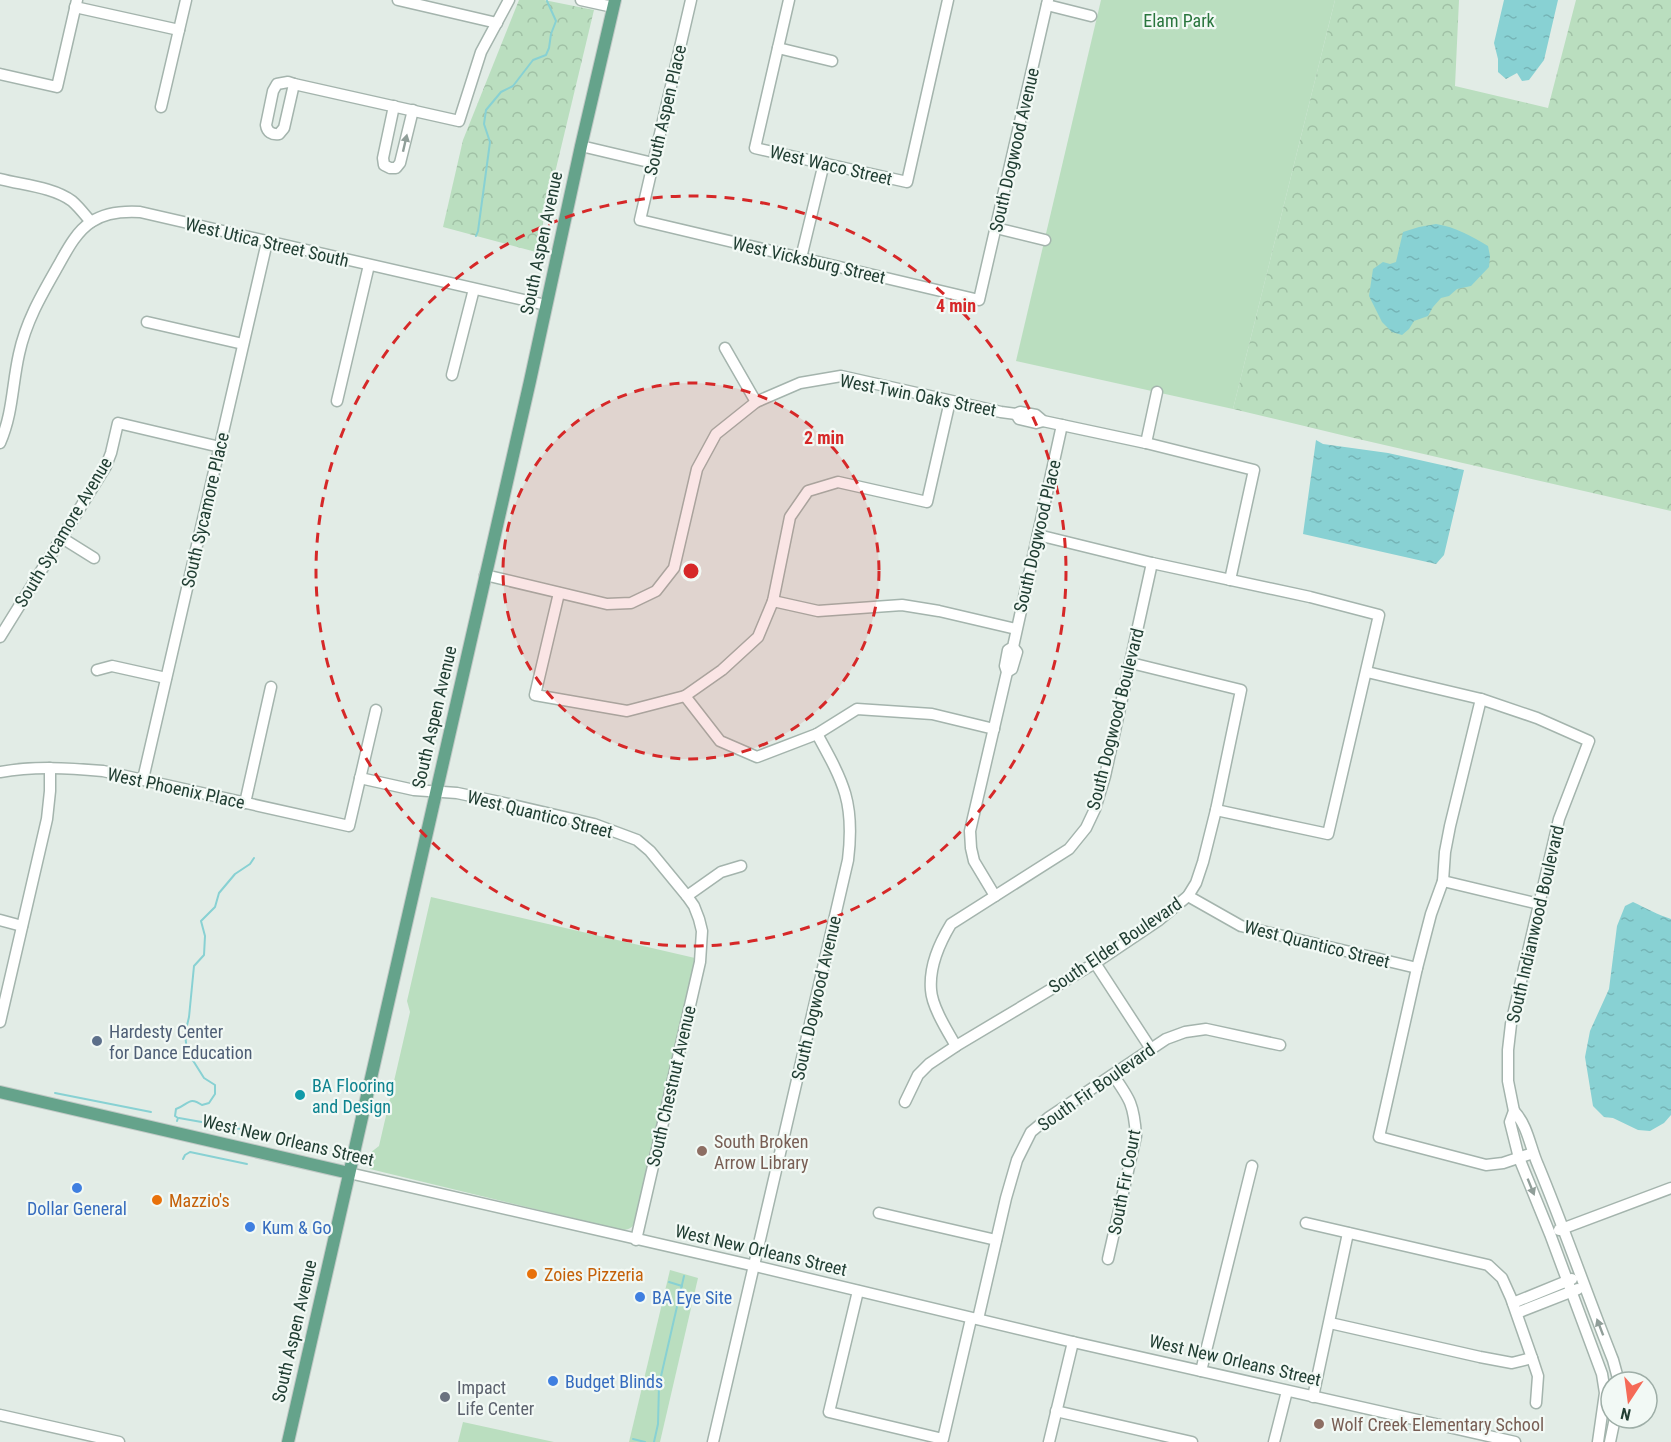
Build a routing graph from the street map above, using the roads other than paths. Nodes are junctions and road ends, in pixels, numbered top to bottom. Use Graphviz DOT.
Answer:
graph roads {
  1 [pos="186,0"];
  2 [pos="398,0"];
  3 [pos="509,0"];
  4 [pos="581,0"];
  5 [pos="691,0"];
  6 [pos="789,0"];
  7 [pos="948,0"];
  8 [pos="1048,2"];
  9 [pos="76,4"];
  10 [pos="614,4"];
  11 [pos="1090,16"];
  12 [pos="498,23"];
  13 [pos="179,30"];
  14 [pos="777,48"];
  15 [pos="832,61"];
  16 [pos="0,74"];
  17 [pos="294,84"];
  18 [pos="394,106"];
  19 [pos="161,107"];
  20 [pos="413,110"];
  21 [pos="581,146"];
  22 [pos="653,163"];
  23 [pos="824,163"];
  24 [pos="0,179"];
  25 [pos="640,220"];
  26 [pos="91,222"];
  27 [pos="996,228"];
  28 [pos="1045,240"];
  29 [pos="267,242"];
  30 [pos="801,258"];
  31 [pos="369,265"];
  32 [pos="474,289"];
  33 [pos="979,300"];
  34 [pos="546,305"];
  35 [pos="147,322"];
  36 [pos="243,344"];
  37 [pos="725,348"];
  38 [pos="452,375"];
  39 [pos="1157,392"];
  40 [pos="337,401"];
  41 [pos="950,401"];
  42 [pos="756,402"];
  43 [pos="1062,425"];
  44 [pos="1146,443"];
  45 [pos="0,444"];
  46 [pos="220,447"];
  47 [pos="1038,535"];
  48 [pos="62,538"];
  49 [pos="94,558"];
  50 [pos="1152,563"];
  51 [pos="485,575"];
  52 [pos="1230,580"];
  53 [pos="559,593"];
  54 [pos="773,601"];
  55 [pos="1016,629"];
  56 [pos="0,637"];
  57 [pos="1131,663"];
  58 [pos="97,670"];
  59 [pos="1367,672"];
  60 [pos="166,678"];
  61 [pos="271,687"];
  62 [pos="685,696"];
  63 [pos="1481,699"];
  64 [pos="376,710"];
  65 [pos="994,729"];
  66 [pos="817,734"];
  67 [pos="51,768"];
  68 [pos="0,772"];
  69 [pos="360,778"];
  70 [pos="143,779"];
  71 [pos="436,791"];
  72 [pos="245,803"];
  73 [pos="1216,810"];
  74 [pos="741,866"];
  75 [pos="1443,880"];
  76 [pos="687,896"];
  77 [pos="995,896"];
  78 [pos="1188,896"];
  79 [pos="1539,904"];
  80 [pos="0,920"];
  81 [pos="22,926"];
  82 [pos="702,932"];
  83 [pos="1095,963"];
  84 [pos="1417,968"];
  85 [pos="0,1022"];
  86 [pos="1280,1045"];
  87 [pos="956,1046"];
  88 [pos="1151,1049"];
  89 [pos="1113,1075"];
  90 [pos="0,1092"];
  91 [pos="905,1102"];
  92 [pos="1514,1112"];
  93 [pos="1533,1153"];
  94 [pos="1520,1158"];
  95 [pos="1252,1166"];
  96 [pos="349,1173"];
  97 [pos="1671,1188"];
  98 [pos="879,1213"];
  99 [pos="1306,1223"];
  100 [pos="1564,1227"];
  101 [pos="1348,1233"];
  102 [pos="1550,1234"];
  103 [pos="636,1240"];
  104 [pos="996,1240"];
  105 [pos="1108,1259"];
  106 [pos="755,1266"];
  107 [pos="1583,1281"];
  108 [pos="1569,1286"];
  109 [pos="858,1291"];
  110 [pos="1515,1308"];
  111 [pos="974,1319"];
  112 [pos="1329,1323"];
  113 [pos="1073,1342"];
  114 [pos="1532,1358"];
  115 [pos="1601,1370"];
  116 [pos="1616,1370"];
  117 [pos="1201,1371"];
  118 [pos="1287,1391"];
  119 [pos="1313,1397"];
  120 [pos="1536,1403"];
  121 [pos="1056,1411"];
  122 [pos="0,1415"];
  123 [pos="119,1442"];
  124 [pos="288,1442"];
  125 [pos="713,1442"];
  126 [pos="1049,1442"];
  127 [pos="1192,1442"];
  128 [pos="1274,1442"];
  129 [pos="1515,1442"];
  1 -- 13 [label="street"];
  2 -- 12 [label="street"];
  3 -- 12 [label="street"];
  4 -- 10 [label="street"];
  5 -- 22 [label="street, South Aspen Place"];
  6 -- 14 [label="street"];
  7 -- 23 [label="street, West Waco Street"];
  8 -- 11 [label="street"];
  8 -- 27 [label="street, South Dogwood Avenue"];
  9 -- 13 [label="street"];
  9 -- 16 [label="street"];
  10 -- 21 [label="main road, South Aspen Avenue"];
  12 -- 20 [label="street"];
  13 -- 19 [label="street"];
  14 -- 15 [label="street"];
  14 -- 23 [label="street, West Waco Street"];
  17 -- 17 [label="street"];
  17 -- 18 [label="street"];
  18 -- 20 [label="street"];
  18 -- 20 [label="street, one-way"];
  21 -- 22 [label="street"];
  21 -- 34 [label="main road, South Aspen Avenue"];
  22 -- 25 [label="street, South Aspen Place"];
  23 -- 30 [label="street"];
  24 -- 26 [label="street"];
  25 -- 30 [label="street, West Vicksburg Street"];
  26 -- 29 [label="street, West Utica Street South"];
  26 -- 45 [label="street"];
  27 -- 28 [label="street"];
  27 -- 33 [label="street, South Dogwood Avenue"];
  29 -- 31 [label="street, West Utica Street South"];
  29 -- 36 [label="street, South Sycamore Place"];
  30 -- 33 [label="street, West Vicksburg Street"];
  31 -- 32 [label="street, West Utica Street South"];
  31 -- 40 [label="street"];
  32 -- 34 [label="street, West Utica Street South"];
  32 -- 38 [label="street"];
  34 -- 51 [label="main road, South Aspen Avenue"];
  35 -- 36 [label="street"];
  36 -- 46 [label="street, South Sycamore Place"];
  37 -- 42 [label="street"];
  39 -- 44 [label="street"];
  41 -- 42 [label="street, West Twin Oaks Street"];
  41 -- 43 [label="street, West Twin Oaks Street"];
  41 -- 54 [label="street"];
  42 -- 53 [label="street, West Twin Oaks Street"];
  43 -- 44 [label="street, West Twin Oaks Street"];
  43 -- 47 [label="street, South Dogwood Place"];
  44 -- 52 [label="street, West Twin Oaks Street"];
  46 -- 48 [label="street, South Sycamore Avenue"];
  46 -- 60 [label="street, South Sycamore Place"];
  47 -- 50 [label="street"];
  47 -- 55 [label="street, South Dogwood Place"];
  48 -- 49 [label="street"];
  48 -- 56 [label="street, South Sycamore Avenue"];
  50 -- 52 [label="street"];
  50 -- 57 [label="street, South Dogwood Boulevard"];
  51 -- 53 [label="street, West Twin Oaks Street"];
  51 -- 71 [label="main road, South Aspen Avenue"];
  52 -- 59 [label="street"];
  53 -- 62 [label="street"];
  54 -- 55 [label="street"];
  54 -- 62 [label="street"];
  55 -- 65 [label="street, South Dogwood Place"];
  57 -- 73 [label="street, South Elder Boulevard"];
  57 -- 77 [label="street, South Dogwood Boulevard"];
  58 -- 60 [label="street"];
  59 -- 63 [label="street"];
  59 -- 73 [label="street"];
  60 -- 70 [label="street, South Sycamore Place"];
  61 -- 72 [label="street"];
  62 -- 66 [label="street"];
  63 -- 75 [label="street"];
  63 -- 79 [label="street, South Indianwood Boulevard"];
  64 -- 69 [label="street"];
  65 -- 66 [label="street"];
  65 -- 77 [label="street, South Dogwood Place"];
  66 -- 106 [label="street, South Dogwood Avenue"];
  67 -- 68 [label="street, West Phoenix Place"];
  67 -- 70 [label="street, West Phoenix Place"];
  67 -- 81 [label="street"];
  69 -- 71 [label="street, West Quantico Street"];
  69 -- 72 [label="street, West Phoenix Place"];
  70 -- 72 [label="street, West Phoenix Place"];
  71 -- 76 [label="street, West Quantico Street"];
  71 -- 96 [label="main road, South Aspen Avenue"];
  73 -- 78 [label="street, South Elder Boulevard"];
  74 -- 76 [label="street"];
  75 -- 79 [label="street"];
  75 -- 84 [label="street"];
  76 -- 82 [label="street, West Quantico Street"];
  77 -- 87 [label="street, South Dogwood Boulevard"];
  78 -- 83 [label="street, South Elder Boulevard"];
  78 -- 84 [label="street, West Quantico Street"];
  79 -- 92 [label="street, South Indianwood Boulevard"];
  80 -- 81 [label="street"];
  81 -- 85 [label="street"];
  82 -- 103 [label="street, South Chestnut Avenue"];
  83 -- 87 [label="street, South Elder Boulevard"];
  83 -- 88 [label="street"];
  84 -- 94 [label="street"];
  86 -- 88 [label="street, South Fir Boulevard"];
  87 -- 91 [label="street, South Elder Boulevard"];
  88 -- 89 [label="street, South Fir Boulevard"];
  89 -- 104 [label="street, South Fir Boulevard"];
  89 -- 105 [label="street, South Fir Court"];
  90 -- 96 [label="main road, West New Orleans Street"];
  92 -- 93 [label="street, South Indianwood Boulevard"];
  92 -- 94 [label="street, South Indianwood Boulevard"];
  93 -- 94 [label="street"];
  93 -- 100 [label="street, South Indianwood Boulevard"];
  94 -- 102 [label="street, South Indianwood Boulevard, one-way"];
  95 -- 117 [label="street"];
  96 -- 103 [label="street, West New Orleans Street"];
  96 -- 124 [label="main road, South Aspen Avenue"];
  97 -- 100 [label="street"];
  98 -- 104 [label="street"];
  99 -- 101 [label="street"];
  100 -- 102 [label="street"];
  100 -- 107 [label="street, South Indianwood Boulevard"];
  101 -- 110 [label="street"];
  101 -- 112 [label="street"];
  102 -- 108 [label="street, South Indianwood Boulevard"];
  103 -- 106 [label="street, West New Orleans Street"];
  104 -- 111 [label="street, South Fir Boulevard"];
  106 -- 109 [label="street, West New Orleans Street"];
  106 -- 125 [label="street"];
  107 -- 108 [label="street"];
  116 -- 107 [label="street, South Indianwood Boulevard, one-way"];
  108 -- 110 [label="street"];
  108 -- 115 [label="street, South Indianwood Boulevard"];
  109 -- 111 [label="street, West New Orleans Street"];
  109 -- 111 [label="street"];
  110 -- 114 [label="street"];
  111 -- 113 [label="street, West New Orleans Street"];
  112 -- 114 [label="street"];
  112 -- 119 [label="street"];
  113 -- 117 [label="street, West New Orleans Street"];
  113 -- 121 [label="street"];
  114 -- 120 [label="street"];
  117 -- 118 [label="street, West New Orleans Street"];
  118 -- 119 [label="street, West New Orleans Street"];
  118 -- 128 [label="street"];
  119 -- 129 [label="street, West New Orleans Street"];
  121 -- 126 [label="street"];
  121 -- 127 [label="street"];
  122 -- 123 [label="street"];
}
